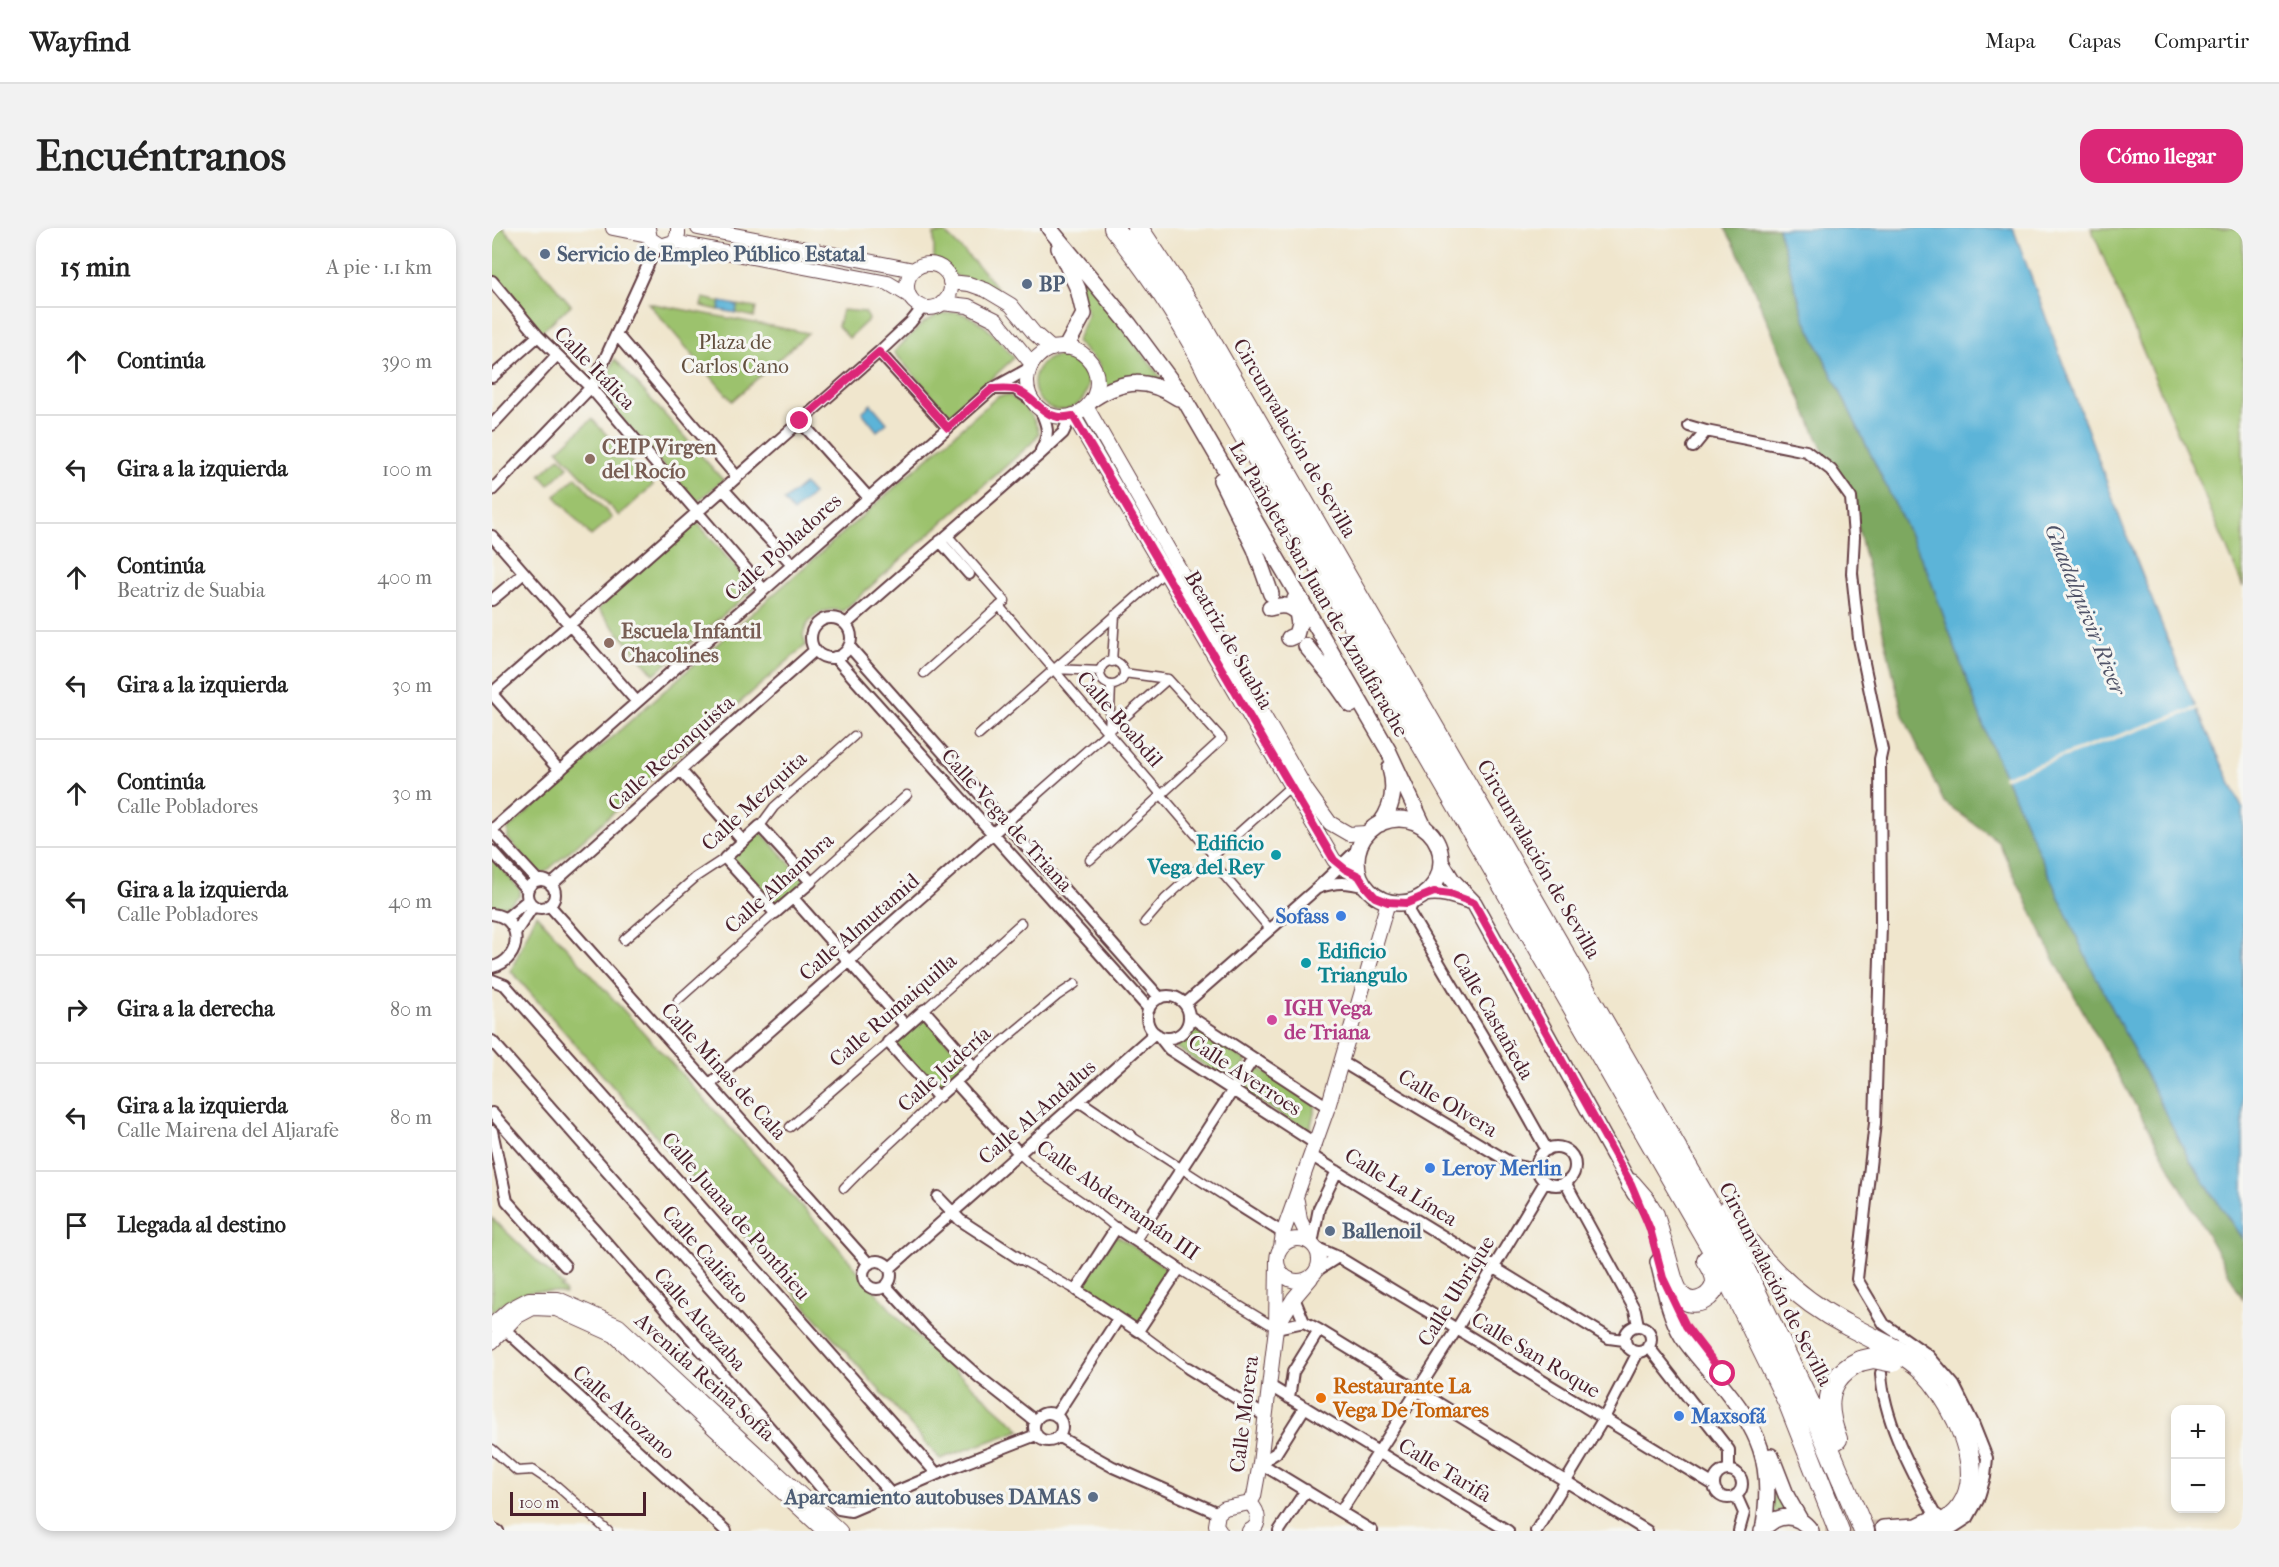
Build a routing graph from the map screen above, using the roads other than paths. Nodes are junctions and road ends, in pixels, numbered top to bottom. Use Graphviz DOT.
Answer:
graph roads {
  1 [pos="613,228"];
  2 [pos="678,228"];
  3 [pos="698,228"];
  4 [pos="1050,228"];
  5 [pos="1105,228"];
  6 [pos="1114,228"];
  7 [pos="1138,228"];
  8 [pos="1146,228"];
  9 [pos="651,236"];
  10 [pos="674,242"];
  11 [pos="914,270"];
  12 [pos="950,282"];
  13 [pos="494,287"];
  14 [pos="909,295"];
  15 [pos="942,303"];
  16 [pos="923,307"];
  17 [pos="1192,309"];
  18 [pos="617,335"];
  19 [pos="538,336"];
  20 [pos="1059,348"];
  21 [pos="879,352"];
  22 [pos="557,355"];
  23 [pos="1031,366"];
  24 [pos="1208,373"];
  25 [pos="492,377"];
  26 [pos="1169,377"];
  27 [pos="591,388"];
  28 [pos="992,389"];
  29 [pos="1178,398"];
  30 [pos="1090,403"];
  31 [pos="1036,405"];
  32 [pos="1072,416"];
  33 [pos="800,421"];
  34 [pos="492,425"];
  35 [pos="1195,426"];
  36 [pos="1689,426"];
  37 [pos="948,428"];
  38 [pos="1706,431"];
  39 [pos="1693,447"];
  40 [pos="1038,456"];
  41 [pos="737,477"];
  42 [pos="723,489"];
  43 [pos="492,490"];
  44 [pos="869,498"];
  45 [pos="697,512"];
  46 [pos="1262,533"];
  47 [pos="492,536"];
  48 [pos="943,538"];
  49 [pos="793,565"];
  50 [pos="1165,572"];
  51 [pos="524,573"];
  52 [pos="969,574"];
  53 [pos="764,590"];
  54 [pos="492,600"];
  55 [pos="1002,603"];
  56 [pos="1298,613"];
  57 [pos="1115,615"];
  58 [pos="846,624"];
  59 [pos="570,625"];
  60 [pos="1289,638"];
  61 [pos="849,646"];
  62 [pos="1306,646"];
  63 [pos="815,650"];
  64 [pos="1333,655"];
  65 [pos="836,657"];
  66 [pos="1112,662"];
  67 [pos="1053,669"];
  68 [pos="1101,671"];
  69 [pos="924,673"];
  70 [pos="1124,673"];
  71 [pos="1168,680"];
  72 [pos="1111,685"];
  73 [pos="492,694"];
  74 [pos="637,702"];
  75 [pos="1109,733"];
  76 [pos="1373,734"];
  77 [pos="979,735"];
  78 [pos="854,736"];
  79 [pos="560,771"];
  80 [pos="681,771"];
  81 [pos="1291,786"];
  82 [pos="907,795"];
  83 [pos="1161,795"];
  84 [pos="1034,797"];
  85 [pos="1005,823"];
  86 [pos="1380,824"];
  87 [pos="760,826"];
  88 [pos="1424,828"];
  89 [pos="492,831"];
  90 [pos="994,833"];
  91 [pos="1367,833"];
  92 [pos="743,841"];
  93 [pos="1359,848"];
  94 [pos="492,851"];
  95 [pos="725,858"];
  96 [pos="1212,858"];
  97 [pos="1090,860"];
  98 [pos="1441,862"];
  99 [pos="1340,865"];
  100 [pos="537,880"];
  101 [pos="811,882"];
  102 [pos="1362,882"];
  103 [pos="551,885"];
  104 [pos="1315,890"];
  105 [pos="793,898"];
  106 [pos="1419,898"];
  107 [pos="529,899"];
  108 [pos="1388,902"];
  109 [pos="1474,903"];
  110 [pos="549,905"];
  111 [pos="775,913"];
  112 [pos="492,914"];
  113 [pos="505,919"];
  114 [pos="1145,922"];
  115 [pos="1021,923"];
  116 [pos="1270,929"];
  117 [pos="515,933"];
  118 [pos="624,940"];
  119 [pos="849,961"];
  120 [pos="492,967"];
  121 [pos="492,980"];
  122 [pos="1075,984"];
  123 [pos="1160,998"];
  124 [pos="678,1000"];
  125 [pos="1185,1004"];
  126 [pos="1149,1009"];
  127 [pos="924,1010"];
  128 [pos="1189,1016"];
  129 [pos="906,1026"];
  130 [pos="1156,1034"];
  131 [pos="492,1041"];
  132 [pos="888,1042"];
  133 [pos="1252,1059"];
  134 [pos="1342,1062"];
  135 [pos="973,1066"];
  136 [pos="955,1082"];
  137 [pos="709,1085"];
  138 [pos="1234,1089"];
  139 [pos="938,1097"];
  140 [pos="1079,1101"];
  141 [pos="1328,1107"];
  142 [pos="492,1113"];
  143 [pos="1660,1118"];
  144 [pos="790,1127"];
  145 [pos="492,1131"];
  146 [pos="1131,1136"];
  147 [pos="1654,1147"];
  148 [pos="1314,1150"];
  149 [pos="1546,1150"];
  150 [pos="1019,1153"];
  151 [pos="1182,1168"];
  152 [pos="1537,1170"];
  153 [pos="1337,1171"];
  154 [pos="1545,1182"];
  155 [pos="1565,1182"];
  156 [pos="1631,1184"];
  157 [pos="844,1188"];
  158 [pos="938,1197"];
  159 [pos="1297,1200"];
  160 [pos="1232,1201"];
  161 [pos="952,1213"];
  162 [pos="1116,1228"];
  163 [pos="1284,1233"];
  164 [pos="1136,1240"];
  165 [pos="1313,1245"];
  166 [pos="1279,1254"];
  167 [pos="1338,1257"];
  168 [pos="1020,1259"];
  169 [pos="869,1264"];
  170 [pos="565,1266"];
  171 [pos="890,1268"];
  172 [pos="1494,1268"];
  173 [pos="1179,1269"];
  174 [pos="1315,1272"];
  175 [pos="1663,1278"];
  176 [pos="886,1286"];
  177 [pos="1076,1290"];
  178 [pos="1294,1298"];
  179 [pos="1118,1319"];
  180 [pos="1304,1322"];
  181 [pos="497,1325"];
  182 [pos="1638,1325"];
  183 [pos="1276,1328"];
  184 [pos="1319,1330"];
  185 [pos="1456,1330"];
  186 [pos="1138,1331"];
  187 [pos="1624,1340"];
  188 [pos="492,1342"];
  189 [pos="1648,1346"];
  190 [pos="1638,1352"];
  191 [pos="1889,1361"];
  192 [pos="1188,1368"];
  193 [pos="1269,1386"];
  194 [pos="1417,1390"];
  195 [pos="1289,1398"];
  196 [pos="1305,1407"];
  197 [pos="1056,1415"];
  198 [pos="1265,1416"];
  199 [pos="1604,1418"];
  200 [pos="1035,1421"];
  201 [pos="1036,1435"];
  202 [pos="1059,1437"];
  203 [pos="492,1449"];
  204 [pos="1378,1452"];
  205 [pos="1260,1462"];
  206 [pos="1729,1470"];
  207 [pos="937,1474"];
  208 [pos="1842,1479"];
  209 [pos="1565,1482"];
  210 [pos="1714,1485"];
  211 [pos="1306,1490"];
  212 [pos="891,1494"];
  213 [pos="1736,1495"];
  214 [pos="1851,1500"];
  215 [pos="1250,1503"];
  216 [pos="1341,1511"];
  217 [pos="1215,1525"];
  218 [pos="1937,1526"];
  219 [pos="1816,1527"];
  220 [pos="492,1528"];
  221 [pos="1252,1530"];
  222 [pos="1874,1530"];
  223 [pos="498,1531"];
  224 [pos="608,1531"];
  225 [pos="726,1531"];
  226 [pos="824,1531"];
  227 [pos="840,1531"];
  228 [pos="1279,1531"];
  229 [pos="1372,1531"];
  230 [pos="1508,1531"];
  231 [pos="1536,1531"];
  232 [pos="1647,1531"];
  233 [pos="1739,1531"];
  234 [pos="1762,1531"];
  235 [pos="1855,1531"];
  1 -- 9 [label="street"];
  2 -- 10 [label="street"];
  3 -- 11 [label="street"];
  4 -- 20 [label="main road"];
  4 -- 26 [label="main road, La Pañoleta-San Juan de Aznalfarache"];
  5 -- 24 [label="highway"];
  6 -- 24 [label="highway, Circunvalación de Sevilla"];
  7 -- 17 [label="highway, Circunvalación de Sevilla"];
  8 -- 17 [label="highway"];
  9 -- 10 [label="street"];
  9 -- 18 [label="street"];
  10 -- 14 [label="street"];
  11 -- 12 [label="street"];
  11 -- 14 [label="street"];
  12 -- 15 [label="street"];
  12 -- 20 [label="street"];
  13 -- 19 [label="street, Calle Itálica"];
  14 -- 16 [label="street"];
  15 -- 16 [label="street"];
  15 -- 23 [label="street"];
  16 -- 21 [label="street"];
  17 -- 143 [label="highway, Circunvalación de Sevilla"];
  18 -- 27 [label="street"];
  18 -- 41 [label="street, Calle Itálica"];
  19 -- 22 [label="street, Calle Itálica"];
  19 -- 25 [label="street"];
  20 -- 23 [label="street"];
  20 -- 30 [label="street"];
  21 -- 33 [label="street"];
  21 -- 37 [label="street"];
  22 -- 27 [label="street, Calle Itálica"];
  22 -- 34 [label="street"];
  23 -- 28 [label="street, Calle Pobladores"];
  23 -- 31 [label="street"];
  24 -- 147 [label="highway, Circunvalación de Sevilla"];
  26 -- 29 [label="main road, La Pañoleta-San Juan de Aznalfarache"];
  26 -- 46 [label="main road, La Pañoleta-San Juan de Aznalfarache"];
  27 -- 43 [label="street"];
  27 -- 45 [label="street, Calle Itálica"];
  28 -- 31 [label="street"];
  28 -- 37 [label="street, Calle Pobladores"];
  29 -- 30 [label="main road"];
  29 -- 35 [label="main road, La Pañoleta-San Juan de Aznalfarache"];
  30 -- 32 [label="street"];
  30 -- 91 [label="street, Beatriz de Suabia"];
  31 -- 32 [label="street"];
  31 -- 40 [label="street"];
  32 -- 40 [label="street"];
  32 -- 50 [label="street, Beatriz de Suabia"];
  33 -- 41 [label="street"];
  33 -- 44 [label="street"];
  35 -- 56 [label="main road, La Pañoleta-San Juan de Aznalfarache"];
  35 -- 56 [label="main road"];
  36 -- 38 [label="street"];
  37 -- 44 [label="street, Calle Pobladores"];
  38 -- 39 [label="street"];
  38 -- 218 [label="street"];
  40 -- 48 [label="street"];
  41 -- 42 [label="street"];
  42 -- 45 [label="street"];
  42 -- 49 [label="street"];
  44 -- 49 [label="street, Calle Pobladores"];
  45 -- 53 [label="street, Calle Itálica"];
  45 -- 59 [label="street"];
  46 -- 56 [label="main road"];
  46 -- 64 [label="main road, La Pañoleta-San Juan de Aznalfarache"];
  47 -- 51 [label="street"];
  48 -- 52 [label="street"];
  48 -- 55 [label="street, Calle Boabdil"];
  48 -- 58 [label="street"];
  49 -- 53 [label="street, Calle Pobladores"];
  50 -- 57 [label="street"];
  50 -- 81 [label="street, Beatriz de Suabia"];
  51 -- 54 [label="street"];
  51 -- 59 [label="street"];
  53 -- 74 [label="street, Calle Pobladores"];
  55 -- 67 [label="street, Calle Boabdil"];
  55 -- 69 [label="street"];
  56 -- 60 [label="main road"];
  56 -- 64 [label="main road"];
  56 -- 76 [label="main road, La Pañoleta-San Juan de Aznalfarache"];
  57 -- 66 [label="street"];
  57 -- 67 [label="street"];
  58 -- 61 [label="street"];
  58 -- 63 [label="street"];
  59 -- 73 [label="street"];
  59 -- 74 [label="street"];
  61 -- 65 [label="street"];
  61 -- 85 [label="street, Calle Vega de Triana"];
  62 -- 76 [label="main road"];
  63 -- 65 [label="street"];
  63 -- 80 [label="street, Calle Reconquista"];
  64 -- 88 [label="main road, La Pañoleta-San Juan de Aznalfarache"];
  65 -- 90 [label="street, Calle Vega de Triana"];
  66 -- 68 [label="street"];
  66 -- 70 [label="street"];
  67 -- 68 [label="street"];
  67 -- 75 [label="street, Calle Boabdil"];
  67 -- 77 [label="street"];
  68 -- 72 [label="street"];
  70 -- 71 [label="street"];
  70 -- 72 [label="street"];
  71 -- 75 [label="street"];
  71 -- 83 [label="street"];
  72 -- 75 [label="street"];
  73 -- 79 [label="street"];
  74 -- 79 [label="street, Calle Pobladores"];
  75 -- 83 [label="street, Calle Boabdil"];
  75 -- 84 [label="street"];
  76 -- 86 [label="main road, La Pañoleta-San Juan de Aznalfarache"];
  78 -- 87 [label="street, Calle Mezquita"];
  79 -- 89 [label="street, Calle Pobladores"];
  80 -- 92 [label="street"];
  80 -- 103 [label="street, Calle Reconquista"];
  81 -- 96 [label="street"];
  81 -- 99 [label="street, Beatriz de Suabia"];
  82 -- 101 [label="street, Calle Alhambra"];
  83 -- 96 [label="street, Calle Boabdil"];
  83 -- 97 [label="street"];
  84 -- 85 [label="street, Calle Almutamid"];
  85 -- 90 [label="street, Calle Almutamid"];
  85 -- 123 [label="street, Calle Vega de Triana"];
  86 -- 88 [label="main road"];
  86 -- 91 [label="main road"];
  87 -- 92 [label="street, Calle Mezquita"];
  87 -- 101 [label="street"];
  88 -- 98 [label="main road"];
  89 -- 100 [label="street"];
  90 -- 119 [label="street, Calle Almutamid"];
  90 -- 126 [label="street, Calle Vega de Triana"];
  91 -- 93 [label="main road"];
  92 -- 95 [label="street, Calle Mezquita"];
  93 -- 99 [label="street"];
  93 -- 102 [label="main road"];
  94 -- 107 [label="street"];
  95 -- 111 [label="street"];
  95 -- 118 [label="street, Calle Mezquita"];
  96 -- 114 [label="street"];
  96 -- 116 [label="street, Calle Boabdil"];
  98 -- 106 [label="main road"];
  98 -- 109 [label="main road"];
  99 -- 102 [label="street, Beatriz de Suabia"];
  99 -- 104 [label="street"];
  100 -- 103 [label="street"];
  100 -- 107 [label="street"];
  101 -- 105 [label="street, Calle Alhambra"];
  102 -- 104 [label="street"];
  102 -- 108 [label="main road"];
  103 -- 110 [label="street"];
  104 -- 116 [label="street"];
  105 -- 111 [label="street, Calle Alhambra"];
  105 -- 119 [label="street"];
  106 -- 108 [label="main road"];
  106 -- 109 [label="main road"];
  106 -- 149 [label="street, Calle Castañeda"];
  107 -- 110 [label="street"];
  107 -- 113 [label="street"];
  107 -- 117 [label="street"];
  108 -- 134 [label="street, Calle Morera"];
  109 -- 156 [label="main road"];
  110 -- 137 [label="street, Calle Minas de Cala"];
  111 -- 124 [label="street, Calle Alhambra"];
  112 -- 113 [label="street"];
  113 -- 117 [label="street"];
  115 -- 127 [label="street, Calle Rumaiquilla"];
  116 -- 125 [label="street"];
  117 -- 120 [label="street"];
  119 -- 129 [label="street"];
  119 -- 137 [label="street, Calle Almutamid"];
  121 -- 207 [label="street, Calle Juana de Ponthieu"];
  122 -- 135 [label="street, Calle Judería"];
  123 -- 125 [label="street"];
  123 -- 126 [label="street"];
  125 -- 128 [label="street"];
  126 -- 130 [label="street"];
  127 -- 129 [label="street, Calle Rumaiquilla"];
  127 -- 135 [label="street"];
  128 -- 130 [label="street"];
  128 -- 133 [label="street, Calle Averroes"];
  129 -- 132 [label="street, Calle Rumaiquilla"];
  130 -- 138 [label="street, Calle Averroes"];
  130 -- 140 [label="street, Calle Al-Andalus"];
  131 -- 212 [label="street, Calle Califato"];
  132 -- 139 [label="street"];
  132 -- 144 [label="street, Calle Rumaiquilla"];
  133 -- 138 [label="street"];
  133 -- 141 [label="street, Calle Averroes"];
  134 -- 141 [label="street, Calle Morera"];
  134 -- 152 [label="street, Calle Olvera"];
  135 -- 136 [label="street, Calle Judería"];
  136 -- 139 [label="street, Calle Judería"];
  136 -- 150 [label="street, Calle Abderramán III"];
  137 -- 169 [label="street, Calle Minas de Cala"];
  138 -- 148 [label="street, Calle Averroes"];
  138 -- 151 [label="street"];
  139 -- 157 [label="street, Calle Judería"];
  140 -- 146 [label="street"];
  140 -- 150 [label="street, Calle Al-Andalus"];
  141 -- 148 [label="street, Calle Morera"];
  142 -- 212 [label="street, Calle Alcazaba"];
  143 -- 191 [label="highway, bridge"];
  143 -- 208 [label="highway, Circunvalación de Sevilla"];
  145 -- 170 [label="street"];
  146 -- 151 [label="street"];
  147 -- 156 [label="highway"];
  147 -- 219 [label="highway, Circunvalación de Sevilla"];
  148 -- 153 [label="street, Calle La Línea"];
  148 -- 159 [label="street, Calle Morera"];
  149 -- 152 [label="street"];
  149 -- 155 [label="street"];
  150 -- 161 [label="street, Calle Al-Andalus"];
  150 -- 162 [label="street, Calle Abderramán III"];
  151 -- 160 [label="street"];
  151 -- 164 [label="street"];
  152 -- 154 [label="street"];
  153 -- 165 [label="street"];
  153 -- 172 [label="street, Calle La Línea"];
  154 -- 155 [label="street"];
  154 -- 172 [label="street, Calle Ubrique"];
  155 -- 182 [label="street"];
  156 -- 175 [label="main road"];
  158 -- 161 [label="street"];
  159 -- 163 [label="street, Calle Morera"];
  159 -- 165 [label="street"];
  160 -- 163 [label="street"];
  161 -- 168 [label="street"];
  161 -- 171 [label="street, Calle Al-Andalus"];
  162 -- 164 [label="street, Calle Abderramán III"];
  162 -- 177 [label="street"];
  163 -- 166 [label="street, Calle Morera"];
  164 -- 173 [label="street, Calle Abderramán III"];
  165 -- 166 [label="street"];
  165 -- 167 [label="street, Calle San Roque"];
  165 -- 174 [label="street"];
  166 -- 174 [label="street"];
  166 -- 183 [label="street, Calle Morera"];
  167 -- 174 [label="street"];
  167 -- 185 [label="street, Calle San Roque"];
  168 -- 177 [label="street"];
  169 -- 171 [label="street"];
  169 -- 176 [label="street"];
  171 -- 176 [label="street"];
  172 -- 185 [label="street, Calle Ubrique"];
  172 -- 187 [label="street, Calle La Línea"];
  173 -- 183 [label="street, Calle Abderramán III"];
  173 -- 186 [label="street"];
  174 -- 178 [label="street, Calle Morera"];
  175 -- 219 [label="main road"];
  175 -- 234 [label="main road"];
  176 -- 200 [label="street"];
  177 -- 179 [label="street"];
  178 -- 180 [label="street"];
  178 -- 183 [label="street, Calle Morera"];
  179 -- 186 [label="street"];
  179 -- 197 [label="street"];
  180 -- 183 [label="street"];
  180 -- 184 [label="street"];
  181 -- 188 [label="street, Avenida Reina Sofía"];
  181 -- 225 [label="street, Calle Altozano"];
  181 -- 226 [label="street, Avenida Reina Sofía"];
  181 -- 227 [label="street, Avenida Reina Sofía"];
  182 -- 187 [label="street"];
  182 -- 189 [label="street"];
  183 -- 193 [label="street, Calle Morera"];
  184 -- 194 [label="street"];
  184 -- 195 [label="street"];
  185 -- 194 [label="street, Calle Ubrique"];
  185 -- 199 [label="street, Calle San Roque"];
  186 -- 192 [label="street"];
  187 -- 190 [label="street"];
  189 -- 190 [label="street"];
  189 -- 206 [label="street"];
  190 -- 199 [label="street"];
  191 -- 214 [label="highway, bridge"];
  191 -- 218 [label="street"];
  191 -- 218 [label="highway"];
  192 -- 198 [label="street"];
  193 -- 195 [label="street, Calle Tarifa"];
  193 -- 198 [label="street, Calle Morera"];
  194 -- 204 [label="street, Calle Ubrique"];
  194 -- 209 [label="street"];
  195 -- 196 [label="street, Calle Tarifa"];
  196 -- 204 [label="street, Calle Tarifa"];
  196 -- 205 [label="street"];
  197 -- 200 [label="street"];
  197 -- 202 [label="street"];
  198 -- 205 [label="street, Calle Morera"];
  199 -- 209 [label="street"];
  199 -- 210 [label="street, Calle San Roque"];
  200 -- 201 [label="street"];
  201 -- 202 [label="street"];
  201 -- 207 [label="street, Calle Alcazaba"];
  202 -- 217 [label="street"];
  203 -- 224 [label="street"];
  204 -- 216 [label="street, Calle Ubrique"];
  204 -- 230 [label="street, Calle Tarifa"];
  205 -- 211 [label="street"];
  205 -- 215 [label="street, Calle Morera"];
  206 -- 210 [label="street"];
  206 -- 213 [label="street"];
  207 -- 212 [label="street, Calle Alcazaba"];
  208 -- 214 [label="highway, Circunvalación de Sevilla"];
  208 -- 235 [label="highway"];
  209 -- 231 [label="street"];
  209 -- 232 [label="street"];
  210 -- 213 [label="street"];
  211 -- 216 [label="street"];
  211 -- 228 [label="street"];
  213 -- 233 [label="street"];
  214 -- 222 [label="highway, Circunvalación de Sevilla"];
  215 -- 217 [label="street"];
  215 -- 221 [label="street"];
  216 -- 229 [label="street"];
  218 -- 222 [label="main road"];
  219 -- 234 [label="main road"];
  220 -- 223 [label="street"];
}
